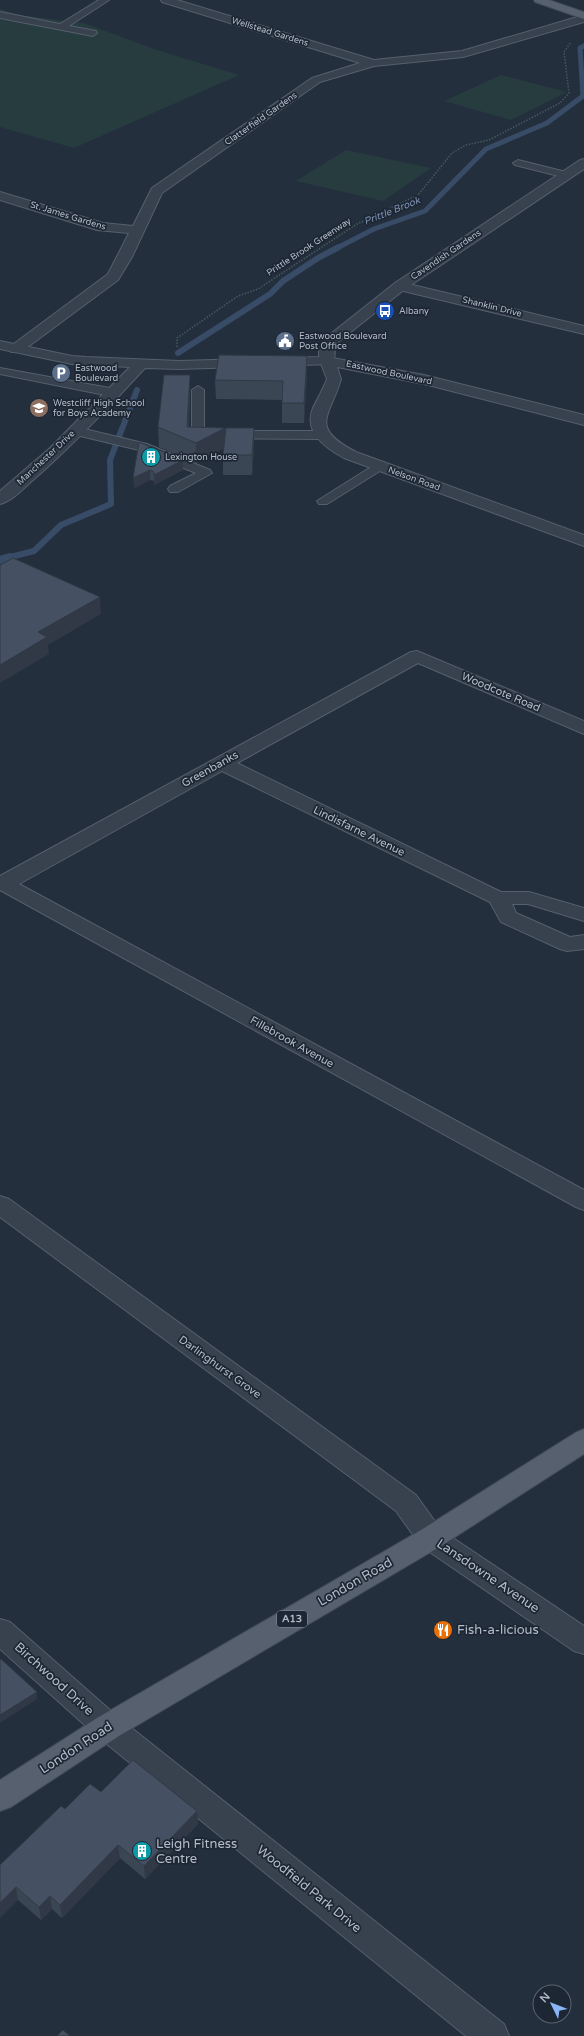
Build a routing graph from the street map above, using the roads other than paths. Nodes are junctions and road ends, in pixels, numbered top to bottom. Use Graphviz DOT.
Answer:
graph roads {
  1 [pos="105,0"];
  2 [pos="166,0"];
  3 [pos="539,0"];
  4 [pos="0,15"];
  5 [pos="584,17"];
  6 [pos="63,26"];
  7 [pos="93,33"];
  8 [pos="374,64"];
  9 [pos="518,163"];
  10 [pos="584,163"];
  11 [pos="567,175"];
  12 [pos="0,196"];
  13 [pos="136,230"];
  14 [pos="400,286"];
  15 [pos="584,330"];
  16 [pos="0,345"];
  17 [pos="16,349"];
  18 [pos="326,361"];
  19 [pos="141,364"];
  20 [pos="0,370"];
  21 [pos="198,390"];
  22 [pos="115,394"];
  23 [pos="584,420"];
  24 [pos="76,431"];
  25 [pos="322,434"];
  26 [pos="379,466"];
  27 [pos="174,489"];
  28 [pos="0,499"];
  29 [pos="323,501"];
  30 [pos="584,541"];
  31 [pos="417,656"];
  32 [pos="584,728"];
  33 [pos="221,763"];
  34 [pos="2,883"];
  35 [pos="498,898"];
  36 [pos="584,915"];
  37 [pos="584,942"];
  38 [pos="584,1201"];
  39 [pos="0,1205"];
  40 [pos="584,1440"];
  41 [pos="431,1538"];
  42 [pos="0,1631"];
  43 [pos="584,1642"];
  44 [pos="108,1727"];
  45 [pos="0,1796"];
  46 [pos="492,2036"];
  1 -- 6 [label="lane"];
  2 -- 8 [label="street, Wellstead Gardens"];
  3 -- 5 [label="main road"];
  4 -- 6 [label="lane"];
  5 -- 8 [label="street, Clatterfield Gardens"];
  6 -- 7 [label="lane"];
  8 -- 13 [label="street, Clatterfield Gardens"];
  9 -- 11 [label="lane"];
  10 -- 11 [label="street, Cavendish Gardens"];
  11 -- 14 [label="street, Cavendish Gardens"];
  12 -- 13 [label="street, St. James Gardens"];
  13 -- 17 [label="street, Clatterfield Gardens"];
  14 -- 15 [label="street, Shanklin Drive"];
  14 -- 18 [label="street, Cavendish Gardens"];
  16 -- 17 [label="street, Eastwood Boulevard"];
  17 -- 19 [label="street, Eastwood Boulevard"];
  18 -- 19 [label="street, Eastwood Boulevard"];
  18 -- 23 [label="street, Eastwood Boulevard"];
  18 -- 25 [label="street"];
  19 -- 22 [label="street, Manchester Drive"];
  20 -- 22 [label="lane"];
  21 -- 25 [label="lane"];
  22 -- 24 [label="street, Manchester Drive"];
  24 -- 27 [label="lane"];
  24 -- 28 [label="street, Manchester Drive"];
  25 -- 26 [label="street, Nelson Road"];
  26 -- 29 [label="lane"];
  26 -- 30 [label="street, Nelson Road"];
  31 -- 32 [label="street, Woodcote Road"];
  31 -- 33 [label="street, Greenbanks"];
  33 -- 34 [label="street, Greenbanks"];
  33 -- 35 [label="street, Lindisfarne Avenue"];
  34 -- 38 [label="street, Fillebrook Avenue"];
  35 -- 36 [label="street, Lindisfarne Avenue"];
  35 -- 37 [label="street"];
  39 -- 41 [label="street, Darlinghurst Grove"];
  40 -- 41 [label="main road, London Road / A13"];
  41 -- 43 [label="street, Lansdowne Avenue"];
  41 -- 44 [label="main road, London Road / A13"];
  42 -- 44 [label="street, Birchwood Drive"];
  44 -- 45 [label="main road, London Road / A13"];
  44 -- 46 [label="street, Woodfield Park Drive"];
}
